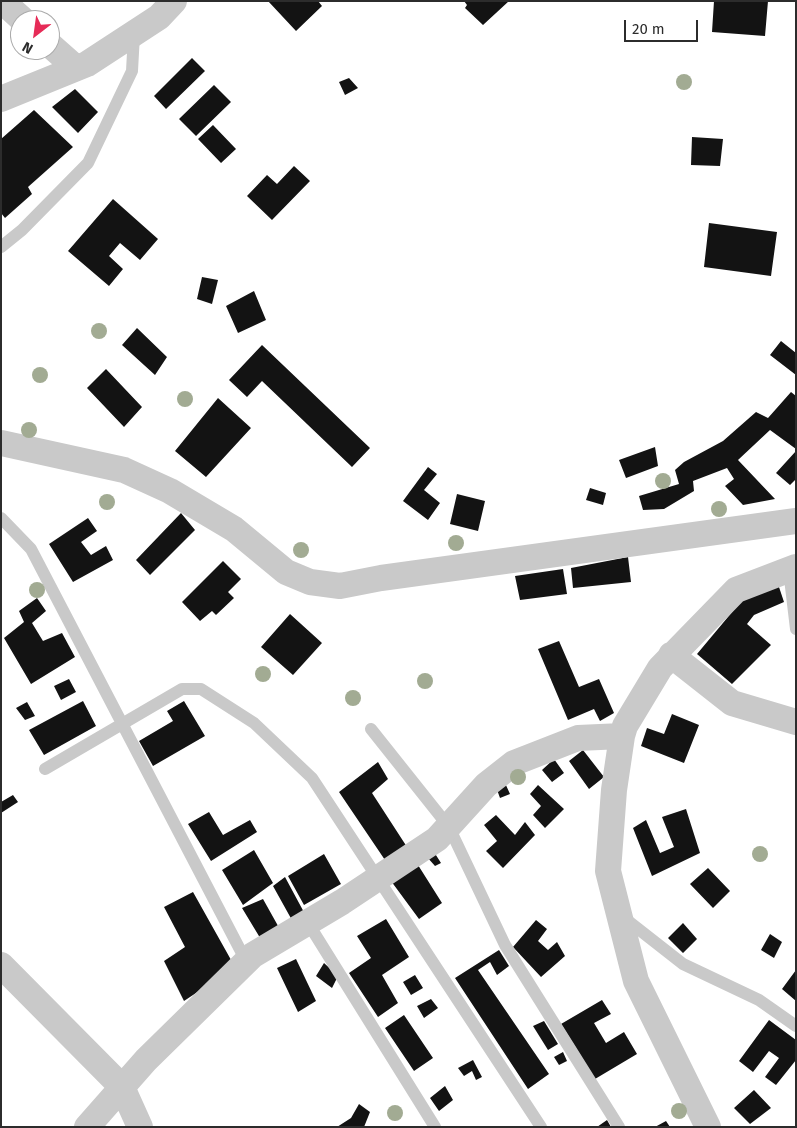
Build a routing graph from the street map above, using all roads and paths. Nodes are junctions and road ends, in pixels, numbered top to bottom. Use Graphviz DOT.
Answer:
graph roads {
  1 [pos="2,1"];
  2 [pos="174,1"];
  3 [pos="11,10"];
  4 [pos="134,32"];
  5 [pos="60,54"];
  6 [pos="76,68"];
  7 [pos="1,99"];
  8 [pos="1,247"];
  9 [pos="1,443"];
  10 [pos="1,518"];
  11 [pos="796,522"];
  12 [pos="792,569"];
  13 [pos="796,629"];
  14 [pos="672,655"];
  15 [pos="796,722"];
  16 [pos="122,723"];
  17 [pos="371,728"];
  18 [pos="622,736"];
  19 [pos="45,769"];
  20 [pos="449,827"];
  21 [pos="378,878"];
  22 [pos="619,914"];
  23 [pos="308,923"];
  24 [pos="246,961"];
  25 [pos="1,965"];
  26 [pos="796,1026"];
  27 [pos="122,1087"];
  28 [pos="87,1127"];
  29 [pos="140,1127"];
  30 [pos="435,1127"];
  31 [pos="541,1127"];
  32 [pos="619,1127"];
  33 [pos="708,1127"];
  1 -- 3 [label="street"];
  2 -- 4 [label="street"];
  4 -- 6 [label="street"];
  4 -- 8 [label="lane"];
  5 -- 6 [label="street"];
  6 -- 7 [label="street"];
  9 -- 11 [label="street"];
  10 -- 16 [label="lane"];
  12 -- 13 [label="lane"];
  12 -- 14 [label="street"];
  14 -- 15 [label="street"];
  14 -- 18 [label="street"];
  16 -- 19 [label="lane"];
  16 -- 21 [label="lane"];
  16 -- 24 [label="lane"];
  17 -- 20 [label="lane"];
  18 -- 20 [label="street"];
  18 -- 22 [label="street"];
  20 -- 21 [label="street"];
  20 -- 32 [label="lane"];
  21 -- 23 [label="street"];
  21 -- 31 [label="lane"];
  22 -- 26 [label="lane"];
  22 -- 33 [label="street"];
  23 -- 24 [label="street"];
  23 -- 30 [label="lane"];
  24 -- 27 [label="street"];
  25 -- 27 [label="street"];
  27 -- 28 [label="street"];
  27 -- 29 [label="street"];
}
